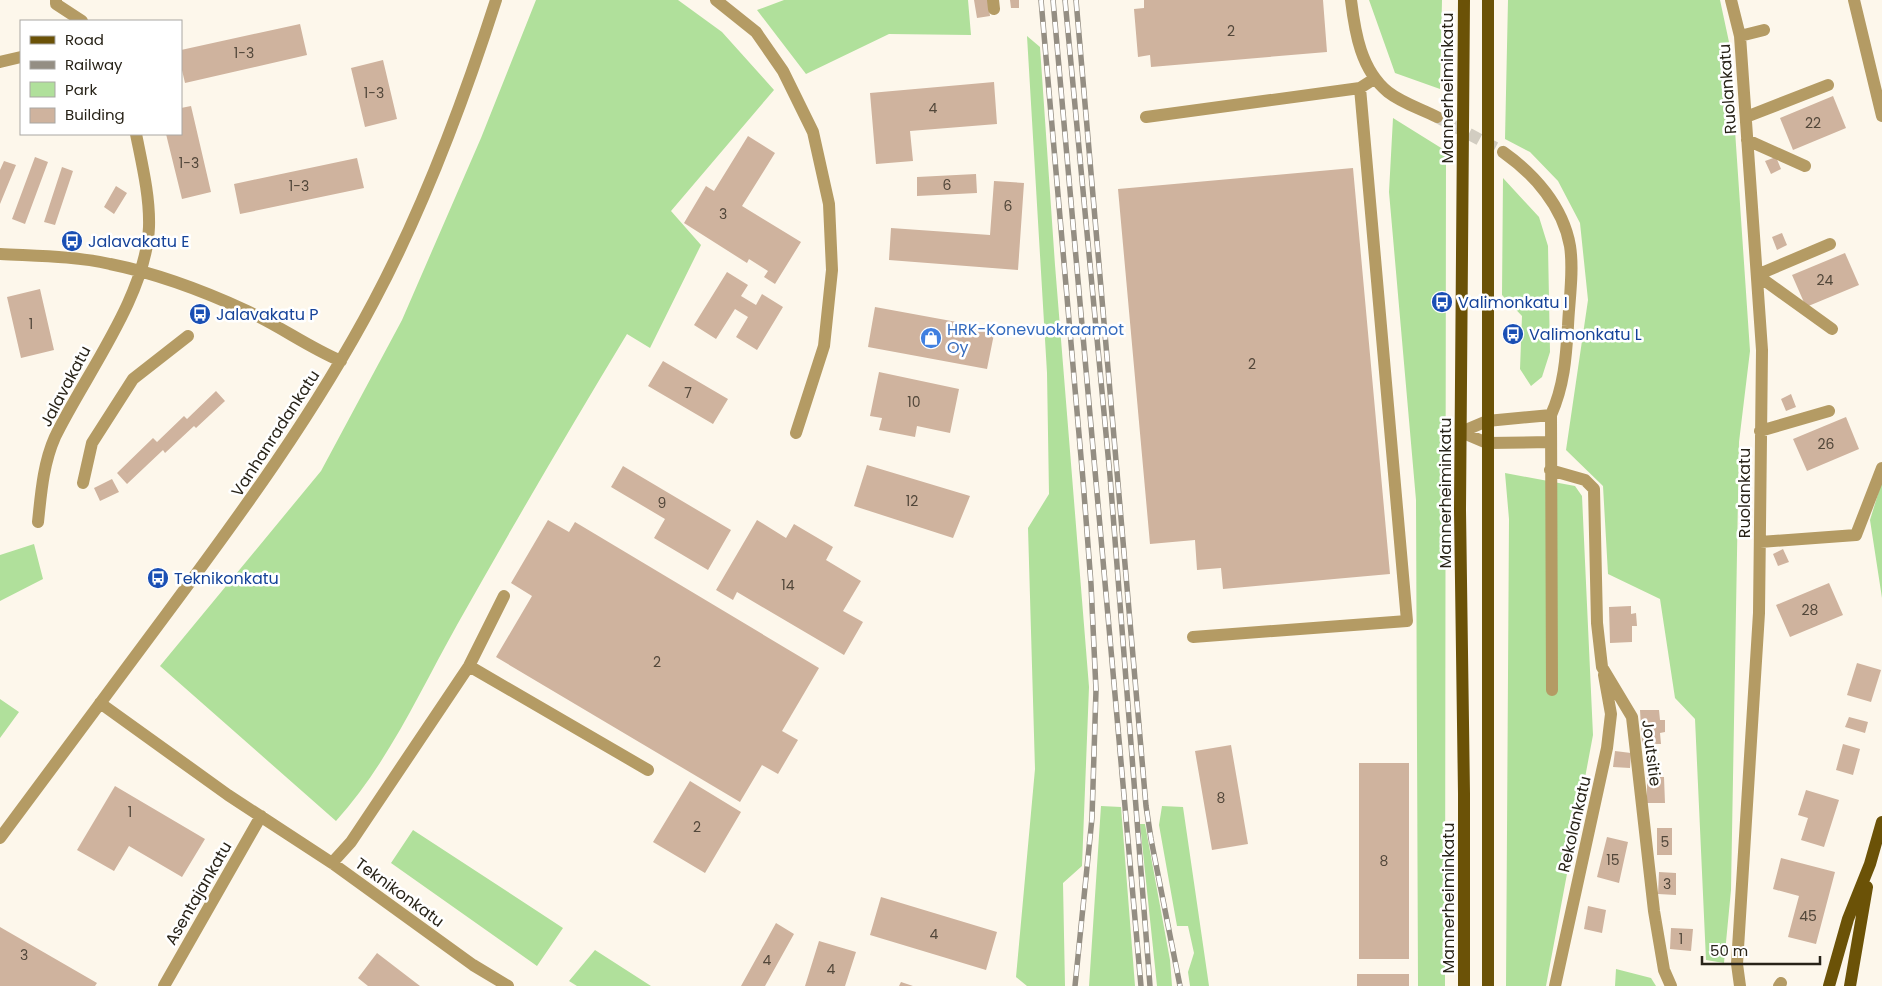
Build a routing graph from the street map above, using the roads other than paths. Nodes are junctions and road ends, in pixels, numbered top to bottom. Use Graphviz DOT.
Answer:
graph roads {
  1 [pos="56,0"];
  2 [pos="496,0"];
  3 [pos="716,0"];
  4 [pos="1352,0"];
  5 [pos="1464,0"];
  6 [pos="1488,0"];
  7 [pos="1732,0"];
  8 [pos="1854,0"];
  9 [pos="80,20"];
  10 [pos="1764,30"];
  11 [pos="1740,36"];
  12 [pos="20,57"];
  13 [pos="0,62"];
  14 [pos="1374,79"];
  15 [pos="1828,85"];
  16 [pos="1360,88"];
  17 [pos="1882,116"];
  18 [pos="1146,117"];
  19 [pos="1436,117"];
  20 [pos="1746,117"];
  21 [pos="136,135"];
  22 [pos="1747,140"];
  23 [pos="1503,152"];
  24 [pos="1805,166"];
  25 [pos="1830,244"];
  26 [pos="0,254"];
  27 [pos="139,272"];
  28 [pos="1757,275"];
  29 [pos="1832,329"];
  30 [pos="188,336"];
  31 [pos="341,361"];
  32 [pos="1829,411"];
  33 [pos="1550,415"];
  34 [pos="1487,421"];
  35 [pos="1760,431"];
  36 [pos="1461,432"];
  37 [pos="796,433"];
  38 [pos="1550,442"];
  39 [pos="1487,443"];
  40 [pos="1882,468"];
  41 [pos="1550,470"];
  42 [pos="83,483"];
  43 [pos="38,522"];
  44 [pos="1760,542"];
  45 [pos="504,596"];
  46 [pos="1193,637"];
  47 [pos="469,666"];
  48 [pos="1602,668"];
  49 [pos="1552,690"];
  50 [pos="100,703"];
  51 [pos="648,770"];
  52 [pos="261,816"];
  53 [pos="1882,822"];
  54 [pos="0,838"];
  55 [pos="332,863"];
  56 [pos="1870,864"];
  57 [pos="164,986"];
  58 [pos="508,986"];
  59 [pos="1464,986"];
  60 [pos="1488,986"];
  61 [pos="1555,986"];
  62 [pos="1672,986"];
  63 [pos="1740,986"];
  64 [pos="1829,986"];
  65 [pos="1850,986"];
  1 -- 9 [label="street"];
  2 -- 31 [label="street, Vanhanradankatu"];
  3 -- 37 [label="street"];
  4 -- 14 [label="street"];
  5 -- 36 [label="main road, Mannerheiminkatu"];
  6 -- 34 [label="main road"];
  7 -- 11 [label="street, Ruolankatu"];
  8 -- 17 [label="street"];
  10 -- 11 [label="street"];
  11 -- 20 [label="street, Ruolankatu"];
  12 -- 13 [label="street"];
  14 -- 16 [label="street"];
  14 -- 19 [label="street"];
  15 -- 20 [label="street"];
  16 -- 18 [label="street"];
  16 -- 46 [label="street"];
  20 -- 22 [label="street, Ruolankatu"];
  21 -- 27 [label="street, Jalavakatu"];
  22 -- 24 [label="street"];
  22 -- 28 [label="street, Ruolankatu"];
  23 -- 33 [label="street"];
  25 -- 28 [label="street"];
  26 -- 27 [label="street"];
  27 -- 31 [label="street"];
  27 -- 43 [label="street, Jalavakatu"];
  28 -- 29 [label="street"];
  28 -- 35 [label="street, Ruolankatu"];
  30 -- 42 [label="street"];
  31 -- 50 [label="street, Vanhanradankatu"];
  32 -- 35 [label="street"];
  33 -- 34 [label="street"];
  33 -- 38 [label="street"];
  34 -- 36 [label="street"];
  34 -- 39 [label="main road"];
  35 -- 44 [label="street, Ruolankatu"];
  36 -- 39 [label="street"];
  36 -- 59 [label="main road, Mannerheiminkatu"];
  38 -- 39 [label="street"];
  38 -- 41 [label="street"];
  39 -- 60 [label="main road"];
  40 -- 44 [label="street"];
  41 -- 48 [label="street, Joutsitie"];
  41 -- 49 [label="street"];
  44 -- 63 [label="street, Ruolankatu"];
  45 -- 47 [label="street"];
  47 -- 51 [label="street"];
  47 -- 55 [label="street"];
  48 -- 61 [label="street, Rekolankatu"];
  48 -- 62 [label="street, Joutsitie"];
  50 -- 52 [label="street, Teknikonkatu"];
  50 -- 54 [label="street, Vanhanradankatu"];
  52 -- 55 [label="street, Teknikonkatu"];
  52 -- 57 [label="street, Asentajankatu"];
  53 -- 56 [label="main road"];
  55 -- 58 [label="street, Teknikonkatu"];
  56 -- 64 [label="main road"];
  56 -- 65 [label="main road"];
}
